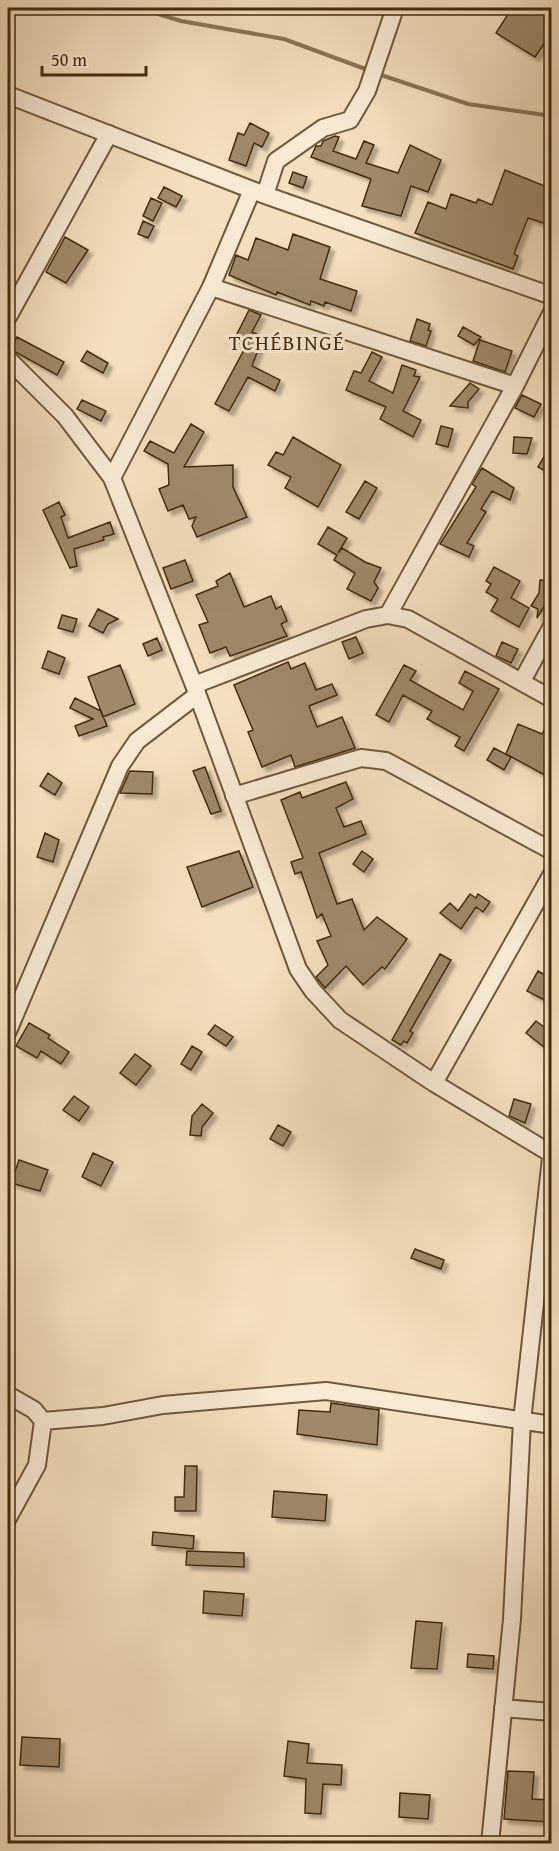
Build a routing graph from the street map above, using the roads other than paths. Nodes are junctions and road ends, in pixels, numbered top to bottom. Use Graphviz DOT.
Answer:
graph roads {
  1 [pos="395,8"];
  2 [pos="8,95"];
  3 [pos="109,134"];
  4 [pos="259,192"];
  5 [pos="211,287"];
  6 [pos="552,296"];
  7 [pos="552,312"];
  8 [pos="8,317"];
  9 [pos="8,359"];
  10 [pos="514,386"];
  11 [pos="112,478"];
  12 [pos="388,615"];
  13 [pos="552,626"];
  14 [pos="522,681"];
  15 [pos="196,690"];
  16 [pos="552,699"];
  17 [pos="234,796"];
  18 [pos="552,851"];
  19 [pos="552,874"];
  20 [pos="8,1031"];
  21 [pos="434,1083"];
  22 [pos="551,1151"];
  23 [pos="8,1395"];
  24 [pos="522,1420"];
  25 [pos="43,1421"];
  26 [pos="552,1425"];
  27 [pos="8,1518"];
  28 [pos="503,1708"];
  29 [pos="552,1712"];
  30 [pos="490,1844"];
  1 -- 4 [label="street"];
  2 -- 3 [label="street"];
  3 -- 4 [label="street"];
  3 -- 8 [label="street"];
  4 -- 5 [label="street"];
  4 -- 6 [label="street"];
  5 -- 10 [label="street"];
  5 -- 11 [label="street"];
  7 -- 10 [label="street"];
  9 -- 11 [label="street"];
  10 -- 12 [label="street"];
  11 -- 15 [label="street"];
  12 -- 14 [label="street"];
  12 -- 15 [label="street"];
  13 -- 14 [label="street"];
  14 -- 16 [label="street"];
  15 -- 17 [label="street"];
  15 -- 20 [label="street"];
  17 -- 18 [label="street"];
  17 -- 21 [label="street"];
  19 -- 21 [label="street"];
  21 -- 22 [label="street"];
  22 -- 24 [label="street"];
  23 -- 25 [label="street"];
  24 -- 25 [label="street"];
  24 -- 26 [label="street"];
  24 -- 28 [label="street"];
  25 -- 27 [label="street"];
  28 -- 29 [label="street"];
  28 -- 30 [label="street"];
}
